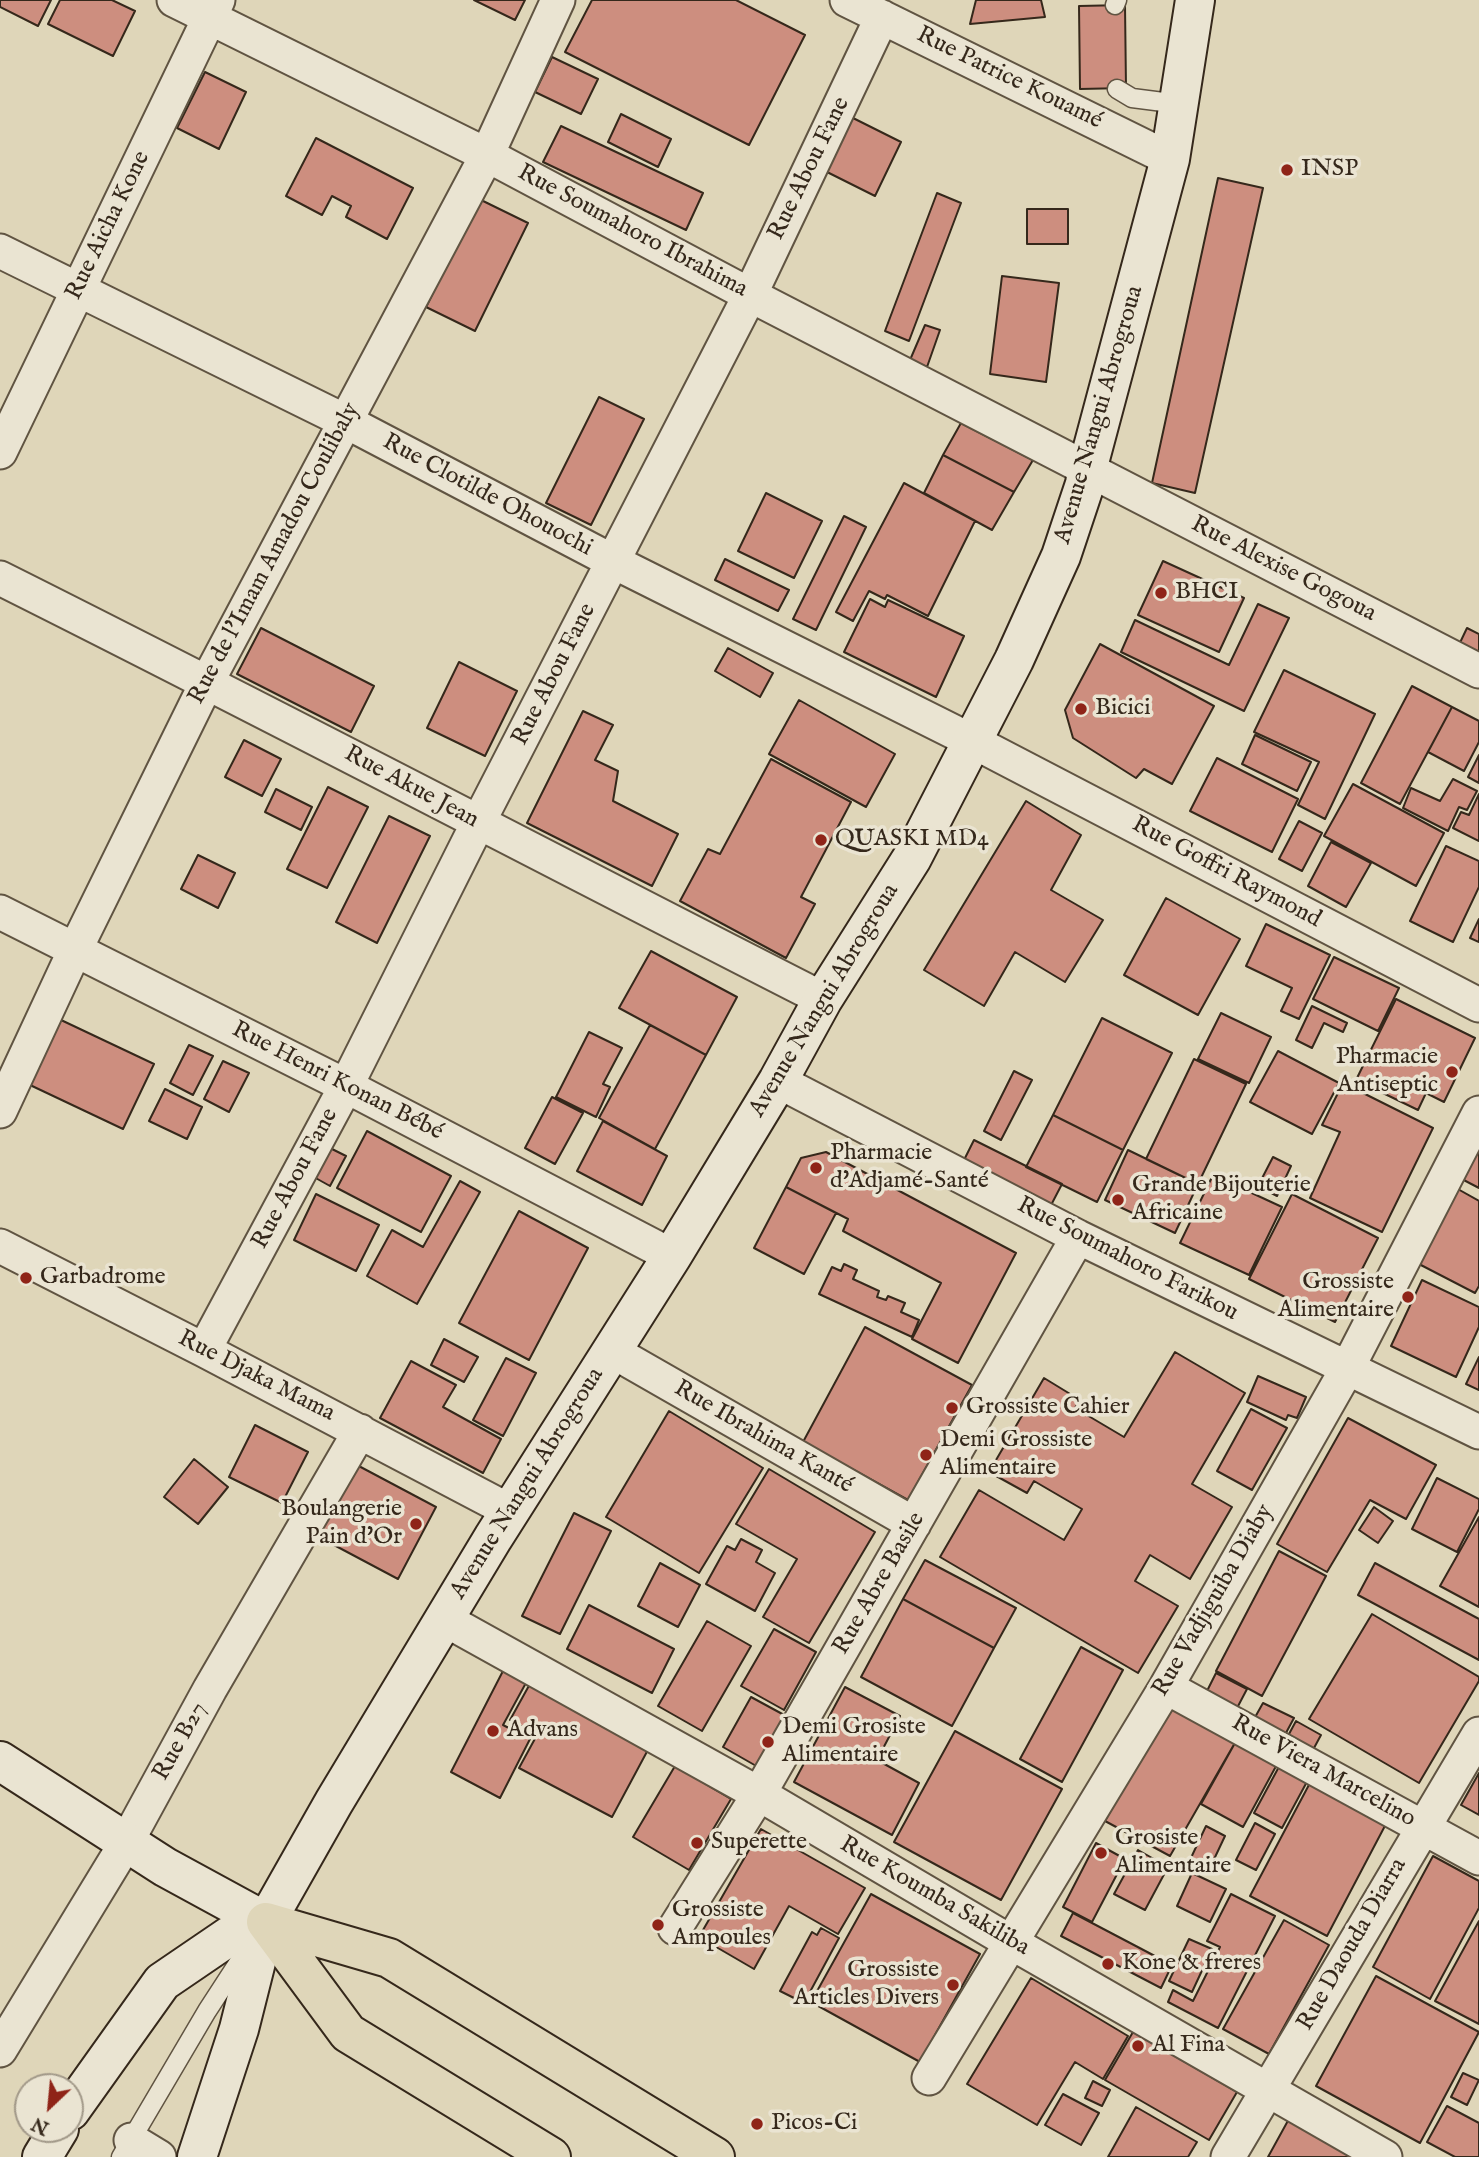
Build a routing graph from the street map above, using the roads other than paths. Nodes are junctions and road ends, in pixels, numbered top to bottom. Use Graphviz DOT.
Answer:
graph roads {
  1 [pos="174,0"];
  2 [pos="558,0"];
  3 [pos="847,0"];
  4 [pos="1195,0"];
  5 [pos="214,9"];
  6 [pos="882,17"];
  7 [pos="1117,89"];
  8 [pos="1179,104"];
  9 [pos="487,155"];
  10 [pos="1170,159"];
  11 [pos="0,251"];
  12 [pos="78,291"];
  13 [pos="750,295"];
  14 [pos="345,421"];
  15 [pos="0,452"];
  16 [pos="1087,470"];
  17 [pos="614,562"];
  18 [pos="0,578"];
  19 [pos="1479,671"];
  20 [pos="207,682"];
  21 [pos="974,742"];
  22 [pos="478,823"];
  23 [pos="0,912"];
  24 [pos="75,950"];
  25 [pos="823,999"];
  26 [pos="1479,1005"];
  27 [pos="778,1080"];
  28 [pos="346,1086"];
  29 [pos="0,1111"];
  30 [pos="1479,1113"];
  31 [pos="1078,1237"];
  32 [pos="0,1246"];
  33 [pos="672,1256"];
  34 [pos="210,1338"];
  35 [pos="612,1351"];
  36 [pos="1347,1369"];
  37 [pos="360,1431"];
  38 [pos="1479,1432"];
  39 [pos="510,1511"];
  40 [pos="914,1524"];
  41 [pos="444,1619"];
  42 [pos="1166,1687"];
  43 [pos="1479,1734"];
  44 [pos="0,1761"];
  45 [pos="759,1794"];
  46 [pos="1422,1826"];
  47 [pos="125,1843"];
  48 [pos="1479,1858"];
  49 [pos="266,1922"];
  50 [pos="675,1928"];
  51 [pos="1012,1943"];
  52 [pos="0,2050"];
  53 [pos="929,2078"];
  54 [pos="1268,2090"];
  55 [pos="84,2091"];
  56 [pos="126,2148"];
  57 [pos="159,2157"];
  58 [pos="197,2157"];
  59 [pos="551,2157"];
  60 [pos="715,2157"];
  61 [pos="1228,2157"];
  62 [pos="1385,2157"];
  1 -- 5 [label="street, Rue Soumahoro Ibrahima"];
  2 -- 9 [label="street, Rue de l'Imam Amadou Coulibaly"];
  3 -- 6 [label="street, Rue Patrice Kouamé"];
  4 -- 8 [label="main road, Avenue Nangui Abrogroua"];
  5 -- 9 [label="street, Rue Soumahoro Ibrahima"];
  5 -- 12 [label="street, Rue Aicha Kone"];
  6 -- 10 [label="street, Rue Patrice Kouamé"];
  6 -- 13 [label="street, Rue Abou Fane"];
  7 -- 8 [label="lane"];
  8 -- 10 [label="main road, Avenue Nangui Abrogroua"];
  9 -- 13 [label="street, Rue Soumahoro Ibrahima"];
  9 -- 14 [label="street, Rue de l'Imam Amadou Coulibaly"];
  10 -- 16 [label="main road, Avenue Nangui Abrogroua"];
  11 -- 12 [label="street, Rue Clotilde Ohouochi"];
  12 -- 14 [label="street, Rue Clotilde Ohouochi"];
  12 -- 15 [label="street, Rue Aicha Kone"];
  13 -- 16 [label="street, Rue Soumahoro Ibrahima"];
  13 -- 17 [label="street, Rue Abou Fane"];
  14 -- 17 [label="street, Rue Clotilde Ohouochi"];
  14 -- 20 [label="street, Rue de l'Imam Amadou Coulibaly"];
  16 -- 19 [label="street, Rue Alexise Gogoua"];
  16 -- 21 [label="main road, Avenue Nangui Abrogroua"];
  17 -- 21 [label="street, Rue Clotilde Ohouochi"];
  17 -- 22 [label="street, Rue Abou Fane"];
  18 -- 20 [label="street, Rue Akue Jean"];
  20 -- 22 [label="street, Rue Akue Jean"];
  20 -- 24 [label="street, Rue de l'Imam Amadou Coulibaly"];
  21 -- 25 [label="main road, Avenue Nangui Abrogroua"];
  21 -- 26 [label="street, Rue Goffri Raymond"];
  22 -- 25 [label="street, Rue Akue Jean"];
  22 -- 28 [label="street, Rue Abou Fane"];
  23 -- 24 [label="street, Rue Henri Konan Bébé"];
  24 -- 28 [label="street, Rue Henri Konan Bébé"];
  24 -- 29 [label="street, Rue de l'Imam Amadou Coulibaly"];
  25 -- 27 [label="main road, Avenue Nangui Abrogroua"];
  27 -- 31 [label="street, Rue Soumahoro Farikou"];
  27 -- 33 [label="main road, Avenue Nangui Abrogroua"];
  28 -- 33 [label="street, Rue Henri Konan Bébé"];
  28 -- 34 [label="street, Rue Abou Fane"];
  30 -- 36 [label="street, Rue Vadjiguiba Diaby"];
  31 -- 36 [label="street, Rue Soumahoro Farikou"];
  31 -- 40 [label="street, Rue Abre Basile"];
  32 -- 34 [label="street, Rue Djaka Mama"];
  33 -- 35 [label="main road, Avenue Nangui Abrogroua"];
  34 -- 37 [label="street, Rue Djaka Mama"];
  35 -- 39 [label="main road, Avenue Nangui Abrogroua"];
  35 -- 40 [label="street, Rue Ibrahima Kanté"];
  36 -- 38 [label="street, Rue Soumahoro Farikou"];
  36 -- 42 [label="street, Rue Vadjiguiba Diaby"];
  37 -- 39 [label="street, Rue Djaka Mama"];
  37 -- 47 [label="street, Rue B27"];
  39 -- 41 [label="main road, Avenue Nangui Abrogroua"];
  40 -- 45 [label="street, Rue Abre Basile"];
  41 -- 45 [label="street, Rue Koumba Sakiliba"];
  41 -- 49 [label="main road, Avenue Nangui Abrogroua"];
  42 -- 46 [label="street, Rue Viera Marcelino"];
  42 -- 51 [label="street, Rue Vadjiguiba Diaby"];
  43 -- 46 [label="street, Rue Daouda Diarra"];
  44 -- 47 [label="main road"];
  45 -- 50 [label="street, Rue Abre Basile"];
  45 -- 51 [label="street, Rue Koumba Sakiliba"];
  46 -- 48 [label="street, Rue Viera Marcelino"];
  46 -- 54 [label="street, Rue Daouda Diarra"];
  47 -- 49 [label="main road"];
  47 -- 52 [label="street, Rue B27"];
  49 -- 55 [label="main road"];
  49 -- 56 [label="lane, Avenue Nangui Abrogroua"];
  49 -- 58 [label="main road, Avenue Nangui Abrogroua"];
  49 -- 59 [label="highway"];
  49 -- 60 [label="highway"];
  51 -- 53 [label="street, Rue Vadjiguiba Diaby"];
  51 -- 54 [label="street, Rue Koumba Sakiliba"];
  54 -- 61 [label="street, Rue Daouda Diarra"];
  54 -- 62 [label="street, Rue Koumba Sakiliba"];
  56 -- 57 [label="street"];
}
